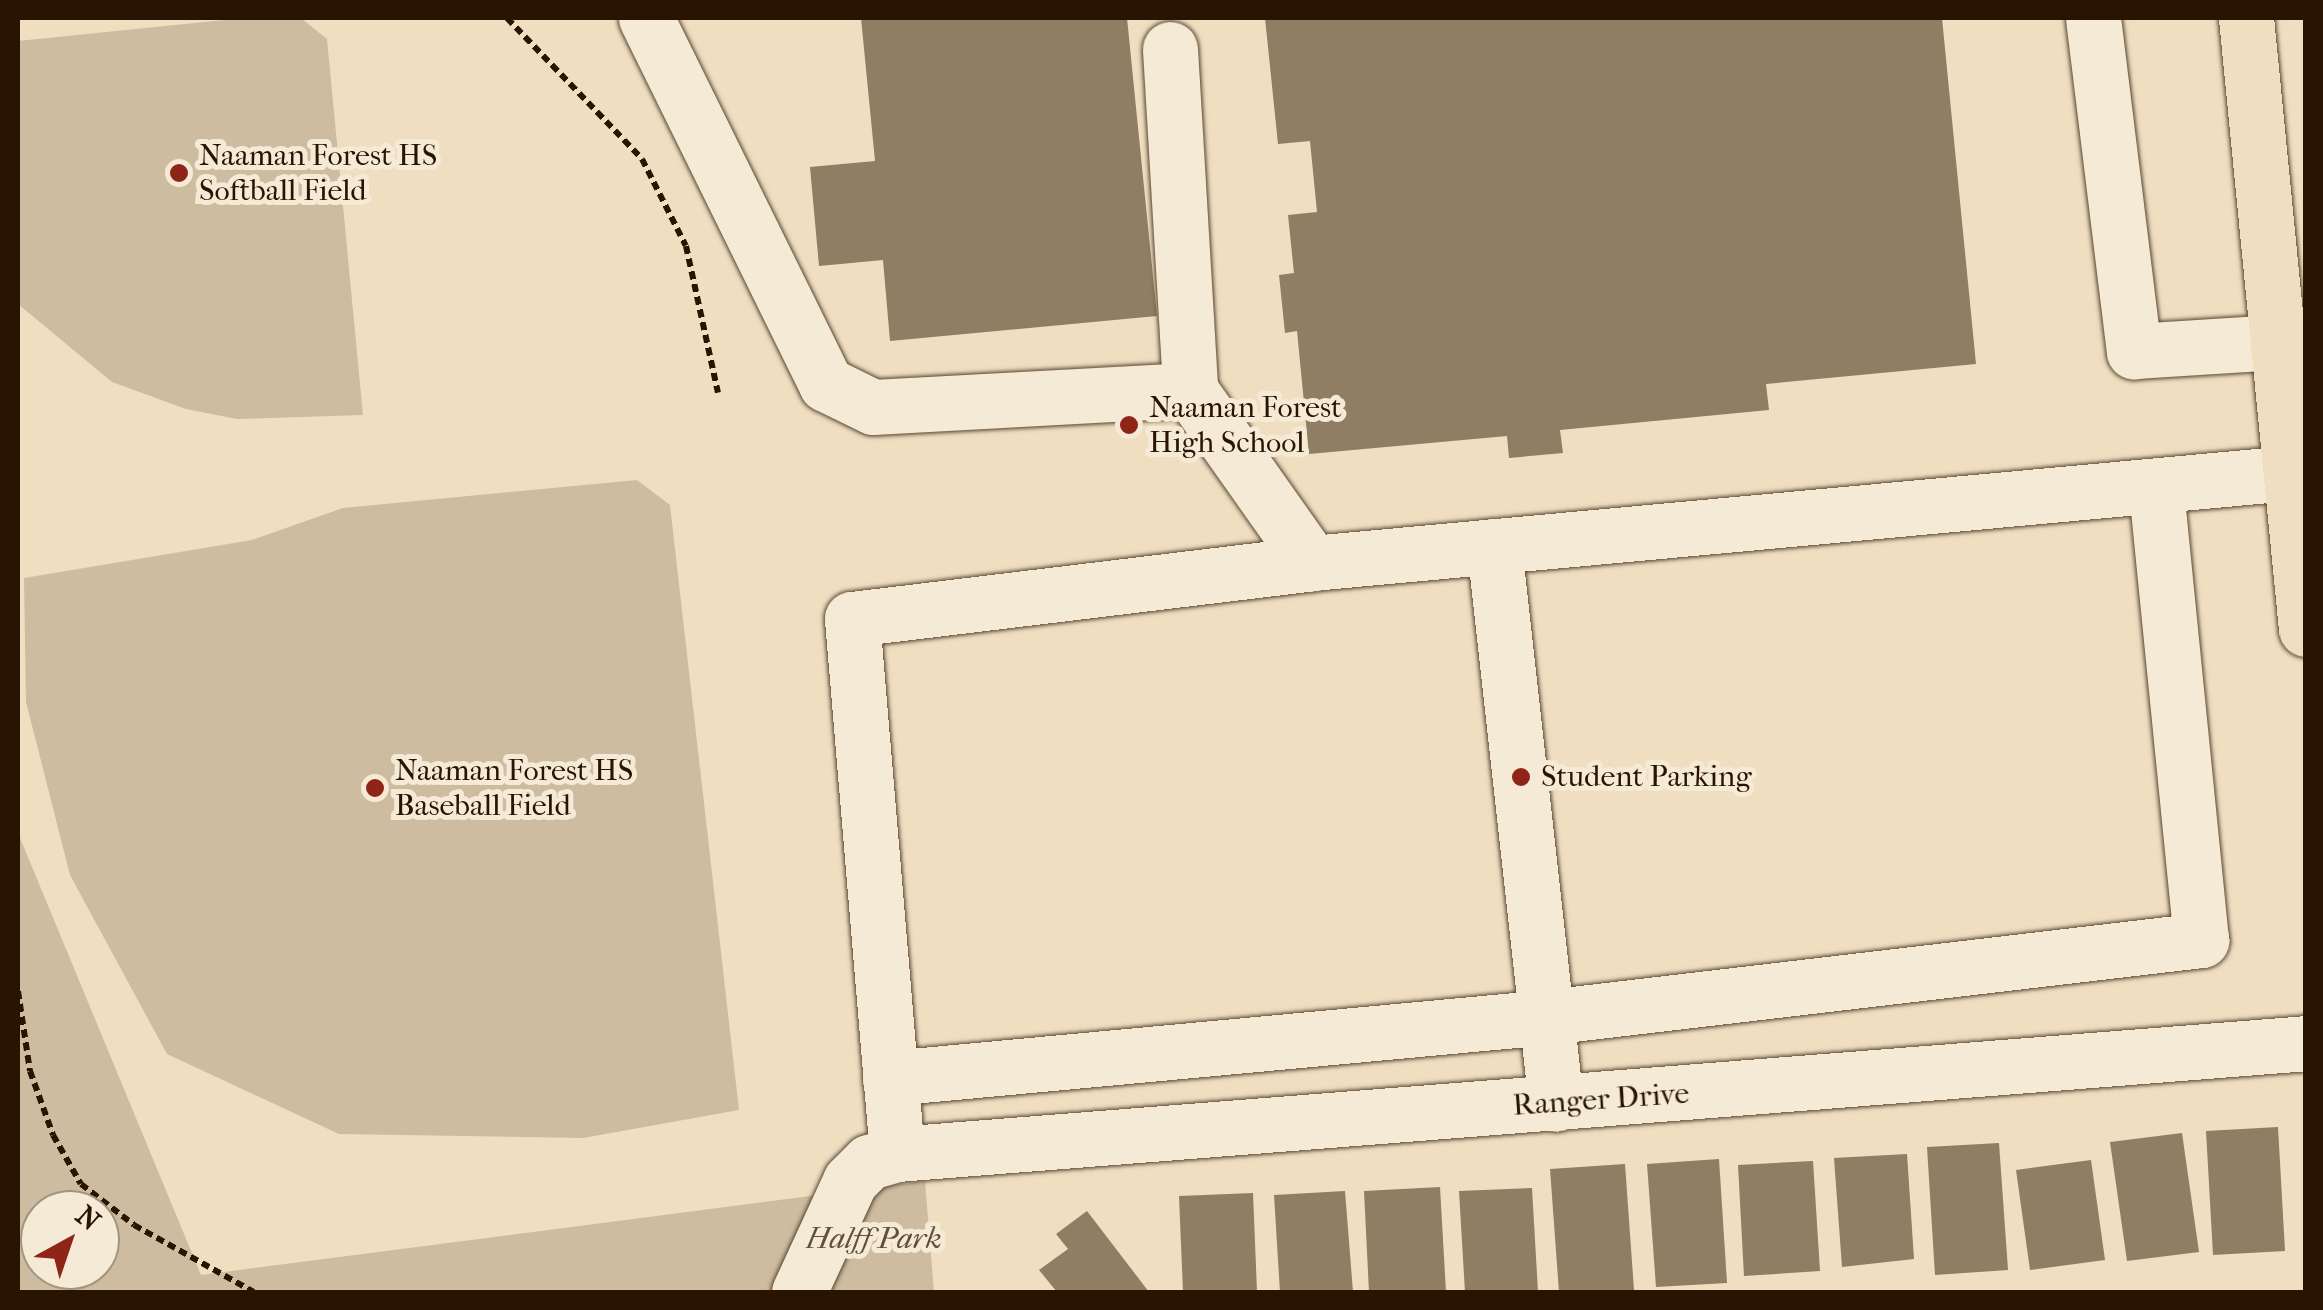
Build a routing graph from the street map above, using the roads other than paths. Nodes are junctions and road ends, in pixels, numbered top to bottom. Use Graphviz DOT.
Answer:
graph roads {
  1 [pos="646,18"];
  2 [pos="2092,18"];
  3 [pos="2246,18"];
  4 [pos="1170,50"];
  5 [pos="2278,342"];
  6 [pos="1190,390"];
  7 [pos="2290,474"];
  8 [pos="2156,486"];
  9 [pos="1494,546"];
  10 [pos="1312,563"];
  11 [pos="2306,629"];
  12 [pos="1547,1017"];
  13 [pos="2306,1042"];
  14 [pos="890,1078"];
  15 [pos="1556,1104"];
  16 [pos="897,1154"];
  17 [pos="799,1292"];
  1 -- 6 [label="street"];
  2 -- 5 [label="street"];
  3 -- 5 [label="main road"];
  4 -- 6 [label="street"];
  5 -- 7 [label="main road"];
  6 -- 10 [label="street"];
  7 -- 8 [label="street"];
  7 -- 11 [label="main road"];
  8 -- 9 [label="street"];
  8 -- 12 [label="street"];
  9 -- 10 [label="street"];
  9 -- 12 [label="street"];
  10 -- 14 [label="street"];
  12 -- 14 [label="street"];
  12 -- 15 [label="street"];
  13 -- 15 [label="street, Ranger Drive"];
  14 -- 16 [label="street"];
  15 -- 16 [label="street, Ranger Drive"];
  16 -- 17 [label="street"];
}
